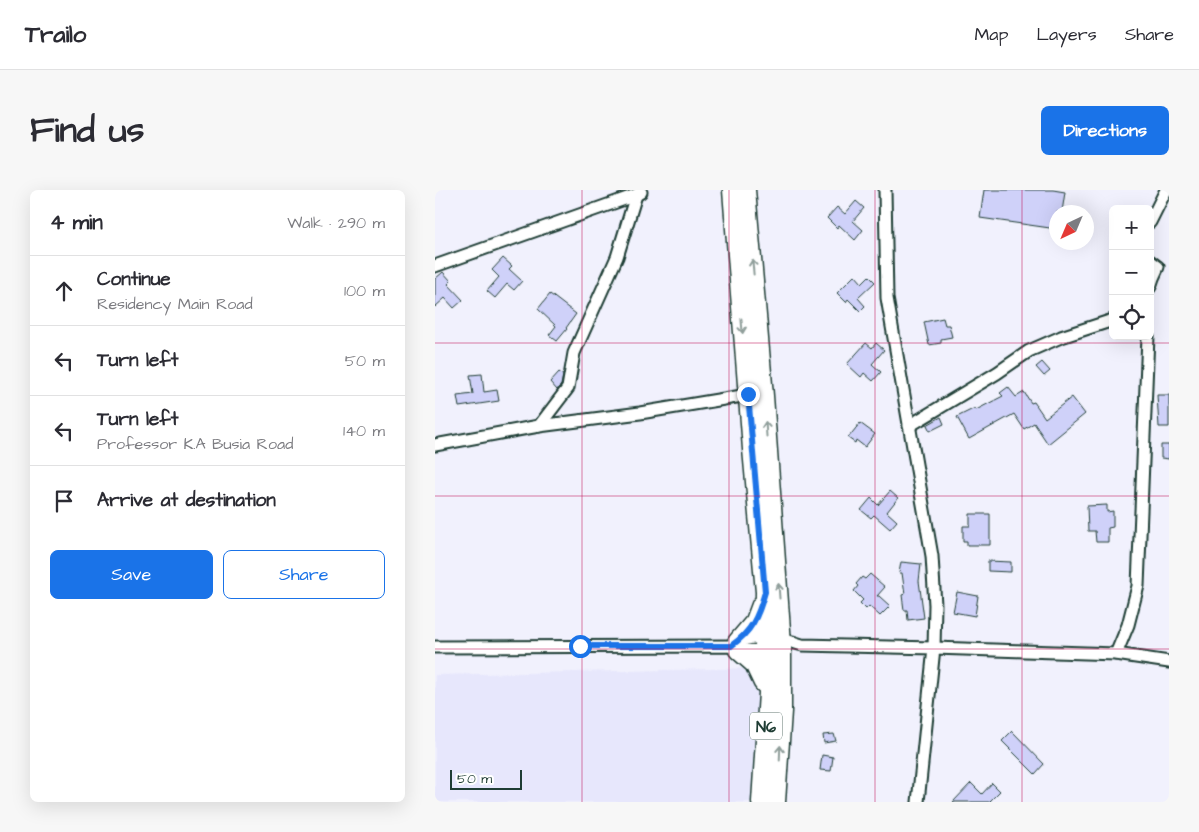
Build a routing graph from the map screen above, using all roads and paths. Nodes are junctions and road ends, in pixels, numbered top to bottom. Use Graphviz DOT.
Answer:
graph roads {
  1 [pos="732,190"];
  2 [pos="746,190"];
  3 [pos="885,190"];
  4 [pos="1166,190"];
  5 [pos="639,193"];
  6 [pos="1154,214"];
  7 [pos="435,266"];
  8 [pos="1109,321"];
  9 [pos="1148,340"];
  10 [pos="748,394"];
  11 [pos="539,426"];
  12 [pos="909,426"];
  13 [pos="435,445"];
  14 [pos="765,592"];
  15 [pos="773,644"];
  16 [pos="735,646"];
  17 [pos="435,647"];
  18 [pos="934,648"];
  19 [pos="1116,654"];
  20 [pos="1169,662"];
  21 [pos="768,693"];
  22 [pos="761,802"];
  23 [pos="777,802"];
  24 [pos="918,802"];
  1 -- 10 [label="main road, N6, one-way"];
  15 -- 2 [label="main road, N6, one-way"];
  3 -- 12 [label="street"];
  4 -- 6 [label="street"];
  5 -- 7 [label="street"];
  5 -- 11 [label="street"];
  8 -- 12 [label="street"];
  9 -- 19 [label="street"];
  10 -- 11 [label="street"];
  10 -- 14 [label="main road, N6"];
  11 -- 13 [label="street"];
  12 -- 18 [label="street"];
  14 -- 15 [label="main road, N6"];
  14 -- 16 [label="main road"];
  15 -- 16 [label="street"];
  15 -- 18 [label="street"];
  15 -- 21 [label="main road, N6"];
  23 -- 15 [label="main road, N6, one-way"];
  16 -- 17 [label="street"];
  16 -- 21 [label="main road"];
  18 -- 19 [label="street"];
  18 -- 24 [label="street"];
  19 -- 20 [label="street"];
  21 -- 22 [label="main road, N6"];
}
